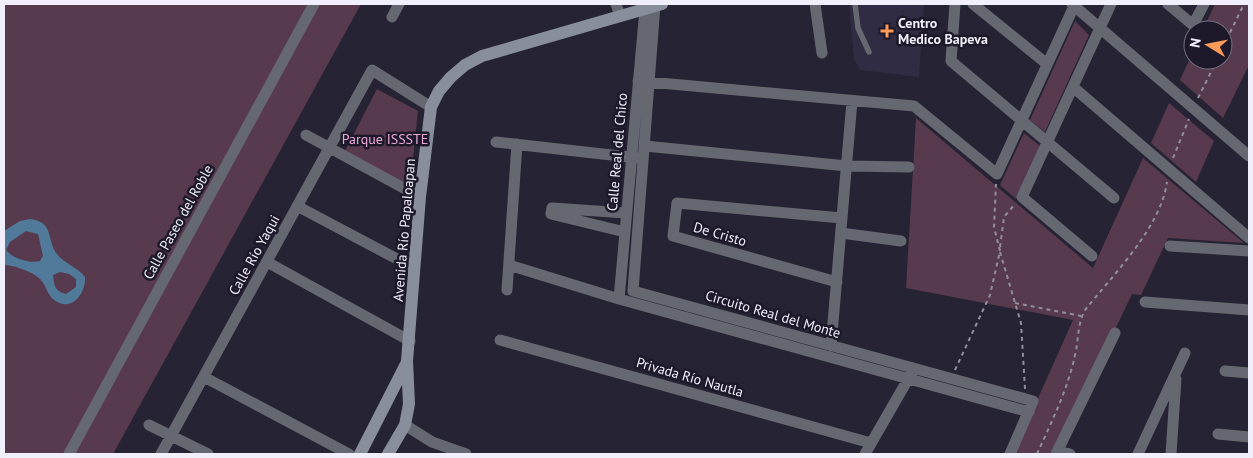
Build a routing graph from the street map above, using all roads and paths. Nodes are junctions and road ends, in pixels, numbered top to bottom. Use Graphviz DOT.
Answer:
graph roads {
  1 [pos="314,4"];
  2 [pos="399,4"];
  3 [pos="815,4"];
  4 [pos="855,4"];
  5 [pos="955,4"];
  6 [pos="973,4"];
  7 [pos="1073,4"];
  8 [pos="1111,4"];
  9 [pos="1168,4"];
  10 [pos="1204,4"];
  11 [pos="1244,4"];
  12 [pos="646,7"];
  13 [pos="618,10"];
  14 [pos="392,18"];
  15 [pos="1233,27"];
  16 [pos="1099,29"];
  17 [pos="869,52"];
  18 [pos="822,53"];
  19 [pos="1047,64"];
  20 [pos="1212,70"];
  21 [pos="644,82"];
  22 [pos="1073,88"];
  23 [pos="852,101"];
  24 [pos="431,107"];
  25 [pos="1193,108"];
  26 [pos="1021,119"];
  27 [pos="306,136"];
  28 [pos="496,142"];
  29 [pos="1048,142"];
  30 [pos="517,144"];
  31 [pos="645,146"];
  32 [pos="330,147"];
  33 [pos="1249,156"];
  34 [pos="632,157"];
  35 [pos="644,158"];
  36 [pos="847,166"];
  37 [pos="909,167"];
  38 [pos="1168,169"];
  39 [pos="997,174"];
  40 [pos="420,197"];
  41 [pos="1022,197"];
  42 [pos="1114,198"];
  43 [pos="297,206"];
  44 [pos="626,213"];
  45 [pos="842,218"];
  46 [pos="625,232"];
  47 [pos="841,233"];
  48 [pos="1249,238"];
  49 [pos="900,241"];
  50 [pos="1170,246"];
  51 [pos="1000,251"];
  52 [pos="1249,251"];
  53 [pos="1092,256"];
  54 [pos="267,262"];
  55 [pos="509,265"];
  56 [pos="414,268"];
  57 [pos="836,282"];
  58 [pos="507,290"];
  59 [pos="619,299"];
  60 [pos="1145,302"];
  61 [pos="1015,303"];
  62 [pos="1249,310"];
  63 [pos="1081,316"];
  64 [pos="1115,333"];
  65 [pos="500,340"];
  66 [pos="410,341"];
  67 [pos="831,346"];
  68 [pos="1185,353"];
  69 [pos="407,361"];
  70 [pos="1225,371"];
  71 [pos="1177,372"];
  72 [pos="1249,373"];
  73 [pos="911,374"];
  74 [pos="204,377"];
  75 [pos="951,379"];
  76 [pos="1029,404"];
  77 [pos="149,425"];
  78 [pos="405,425"];
  79 [pos="1218,434"];
  80 [pos="172,435"];
  81 [pos="1249,437"];
  82 [pos="871,443"];
  83 [pos="1057,452"];
  84 [pos="69,454"];
  85 [pos="161,454"];
  86 [pos="208,454"];
  87 [pos="349,454"];
  88 [pos="360,454"];
  89 [pos="388,454"];
  90 [pos="466,454"];
  91 [pos="864,454"];
  92 [pos="1010,454"];
  93 [pos="1037,454"];
  94 [pos="1070,454"];
  95 [pos="1138,454"];
  96 [pos="1171,454"];
  1 -- 84 [label="street, Calle Paseo del Roble"];
  2 -- 14 [label="street"];
  3 -- 18 [label="street"];
  4 -- 17 [label="lane"];
  5 -- 26 [label="street"];
  6 -- 19 [label="street"];
  7 -- 16 [label="street"];
  7 -- 19 [label="street"];
  8 -- 16 [label="street"];
  9 -- 10 [label="street"];
  11 -- 15 [label="path"];
  12 -- 13 [label="street, Avenida Río Papaloapan"];
  12 -- 21 [label="street, Calle Real del Chico"];
  13 -- 24 [label="street, Avenida Río Papaloapan"];
  16 -- 22 [label="street"];
  16 -- 25 [label="street"];
  19 -- 26 [label="street"];
  20 -- 25 [label="path"];
  21 -- 23 [label="street"];
  21 -- 31 [label="street, Circuito Real del Monte"];
  21 -- 34 [label="street, Calle Real del Chico"];
  22 -- 29 [label="street"];
  22 -- 38 [label="street"];
  23 -- 36 [label="street"];
  23 -- 39 [label="street"];
  24 -- 32 [label="street, Calle Río Yaqui"];
  24 -- 40 [label="street, Avenida Río Papaloapan"];
  25 -- 33 [label="street"];
  25 -- 38 [label="path"];
  26 -- 29 [label="street"];
  26 -- 39 [label="street"];
  27 -- 32 [label="street"];
  28 -- 30 [label="street"];
  29 -- 41 [label="street"];
  29 -- 42 [label="street"];
  30 -- 34 [label="street"];
  30 -- 55 [label="street"];
  31 -- 35 [label="street, Circuito Real del Monte"];
  31 -- 36 [label="street"];
  32 -- 40 [label="street"];
  32 -- 43 [label="street, Calle Río Yaqui"];
  34 -- 35 [label="street"];
  34 -- 44 [label="street, Calle Real del Chico"];
  35 -- 67 [label="street, Circuito Real del Monte"];
  36 -- 37 [label="street"];
  36 -- 45 [label="street"];
  38 -- 48 [label="street"];
  38 -- 63 [label="path"];
  39 -- 51 [label="path"];
  40 -- 56 [label="street, Avenida Río Papaloapan"];
  41 -- 51 [label="path"];
  41 -- 53 [label="street"];
  43 -- 54 [label="street, Calle Río Yaqui"];
  43 -- 56 [label="street"];
  44 -- 46 [label="street, Calle Real del Chico"];
  44 -- 46 [label="street"];
  45 -- 47 [label="street"];
  45 -- 57 [label="street, De Cristo"];
  46 -- 59 [label="street, Calle Real del Chico"];
  47 -- 49 [label="street"];
  47 -- 57 [label="street"];
  50 -- 52 [label="street"];
  51 -- 61 [label="path"];
  51 -- 75 [label="path"];
  54 -- 66 [label="street"];
  54 -- 74 [label="street, Calle Río Yaqui"];
  55 -- 58 [label="street"];
  55 -- 59 [label="street, Circuito Real del Monte"];
  56 -- 66 [label="street, Avenida Río Papaloapan"];
  57 -- 67 [label="street"];
  59 -- 73 [label="street, Circuito Real del Monte"];
  60 -- 62 [label="street"];
  61 -- 63 [label="path"];
  61 -- 76 [label="path"];
  63 -- 93 [label="path"];
  64 -- 83 [label="street"];
  65 -- 82 [label="street, Privada Río Nautla"];
  66 -- 69 [label="street, Avenida Río Papaloapan"];
  67 -- 73 [label="street, Circuito Real del Monte"];
  68 -- 71 [label="street"];
  69 -- 78 [label="street, Avenida Río Papaloapan"];
  69 -- 88 [label="street, Avenida Río Papaloapan"];
  70 -- 72 [label="street"];
  71 -- 95 [label="street"];
  71 -- 96 [label="street"];
  73 -- 75 [label="street, Circuito Real del Monte"];
  73 -- 76 [label="street, Circuito Real del Monte"];
  73 -- 82 [label="street"];
  74 -- 80 [label="street, Calle Río Yaqui"];
  74 -- 87 [label="street"];
  75 -- 76 [label="street, Circuito Real del Monte"];
  76 -- 92 [label="street"];
  77 -- 80 [label="street"];
  78 -- 89 [label="street, Avenida Río Papaloapan"];
  78 -- 90 [label="street"];
  79 -- 81 [label="street"];
  80 -- 85 [label="street, Calle Río Yaqui"];
  80 -- 86 [label="street"];
  82 -- 91 [label="street"];
  83 -- 94 [label="street"];
}
